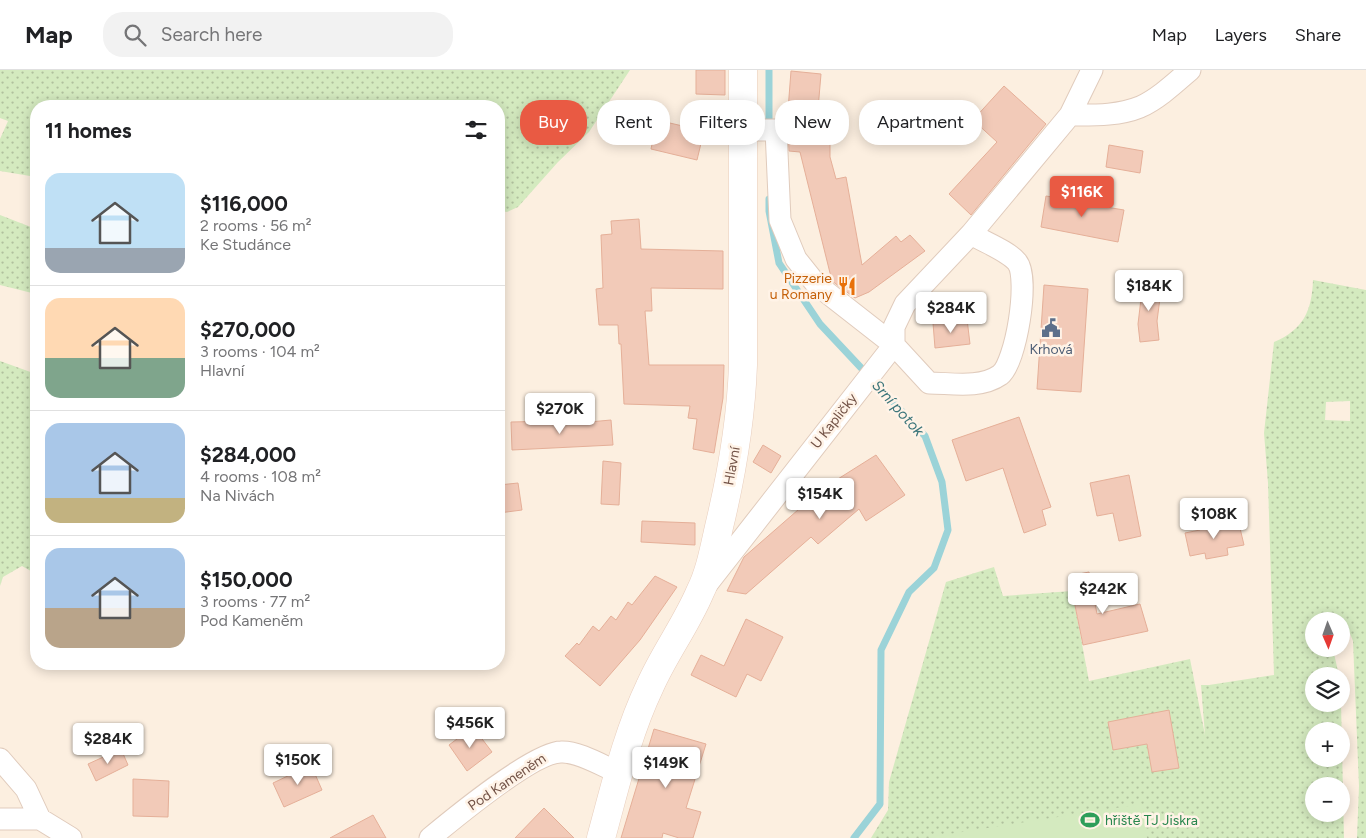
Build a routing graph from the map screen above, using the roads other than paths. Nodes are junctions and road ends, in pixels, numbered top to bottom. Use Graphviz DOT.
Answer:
graph roads {
  1 [pos="743,70"];
  2 [pos="1092,70"];
  3 [pos="1190,70"];
  4 [pos="750,100"];
  5 [pos="1070,116"];
  6 [pos="757,145"];
  7 [pos="762,145"];
  8 [pos="971,234"];
  9 [pos="894,345"];
  10 [pos="700,592"];
  11 [pos="0,759"];
  12 [pos="619,773"];
  13 [pos="0,819"];
  14 [pos="40,819"];
  15 [pos="71,838"];
  16 [pos="430,838"];
  17 [pos="601,838"];
  1 -- 4 [label="street, Hlavní"];
  2 -- 5 [label="street"];
  3 -- 5 [label="street"];
  5 -- 8 [label="street"];
  6 -- 10 [label="street, Hlavní"];
  7 -- 9 [label="street"];
  8 -- 9 [label="street"];
  8 -- 9 [label="street"];
  9 -- 10 [label="street, U Kapličky"];
  10 -- 12 [label="street, Hlavní"];
  11 -- 14 [label="street"];
  12 -- 16 [label="street, Pod Kameněm"];
  12 -- 17 [label="street, Hlavní"];
  13 -- 14 [label="street"];
  14 -- 15 [label="street"];
}
